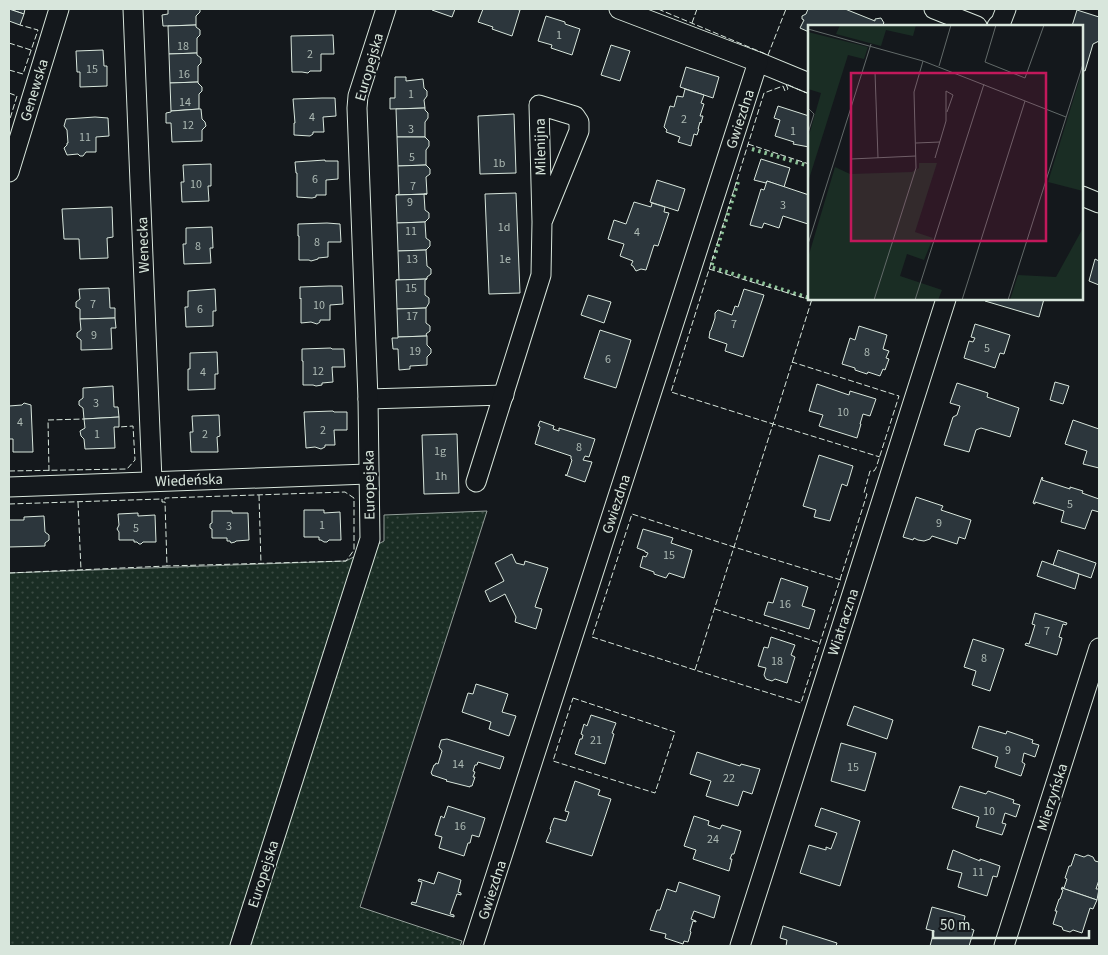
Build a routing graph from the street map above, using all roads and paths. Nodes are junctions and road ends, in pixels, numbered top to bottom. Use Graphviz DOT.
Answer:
graph roads {
  1 [pos="59,9"];
  2 [pos="133,9"];
  3 [pos="386,9"];
  4 [pos="619,9"];
  5 [pos="934,9"];
  6 [pos="1006,9"];
  7 [pos="974,25"];
  8 [pos="998,25"];
  9 [pos="758,62"];
  10 [pos="808,83"];
  11 [pos="9,172"];
  12 [pos="1083,196"];
  13 [pos="1099,203"];
  14 [pos="542,222"];
  15 [pos="946,300"];
  16 [pos="504,395"];
  17 [pos="368,399"];
  18 [pos="368,474"];
  19 [pos="152,481"];
  20 [pos="476,482"];
  21 [pos="9,487"];
  22 [pos="1099,648"];
  23 [pos="240,946"];
  24 [pos="474,946"];
  25 [pos="740,946"];
  26 [pos="1004,946"];
  1 -- 11 [label="street, Genewska"];
  2 -- 19 [label="street, Wenecka"];
  3 -- 17 [label="street, Europejska"];
  4 -- 9 [label="street"];
  5 -- 7 [label="street"];
  6 -- 8 [label="street"];
  9 -- 10 [label="street"];
  9 -- 24 [label="street, Gwiezdna"];
  12 -- 13 [label="street"];
  14 -- 14 [label="street, Milenijna"];
  14 -- 16 [label="street, Milenijna"];
  15 -- 25 [label="street, Wiatraczna"];
  16 -- 17 [label="street"];
  16 -- 20 [label="street, Milenijna"];
  17 -- 18 [label="street, Europejska"];
  18 -- 19 [label="street, Wiedeńska"];
  18 -- 23 [label="street, Europejska"];
  19 -- 21 [label="street, Wiedeńska"];
  22 -- 26 [label="street, Mierzyńska"];
}
